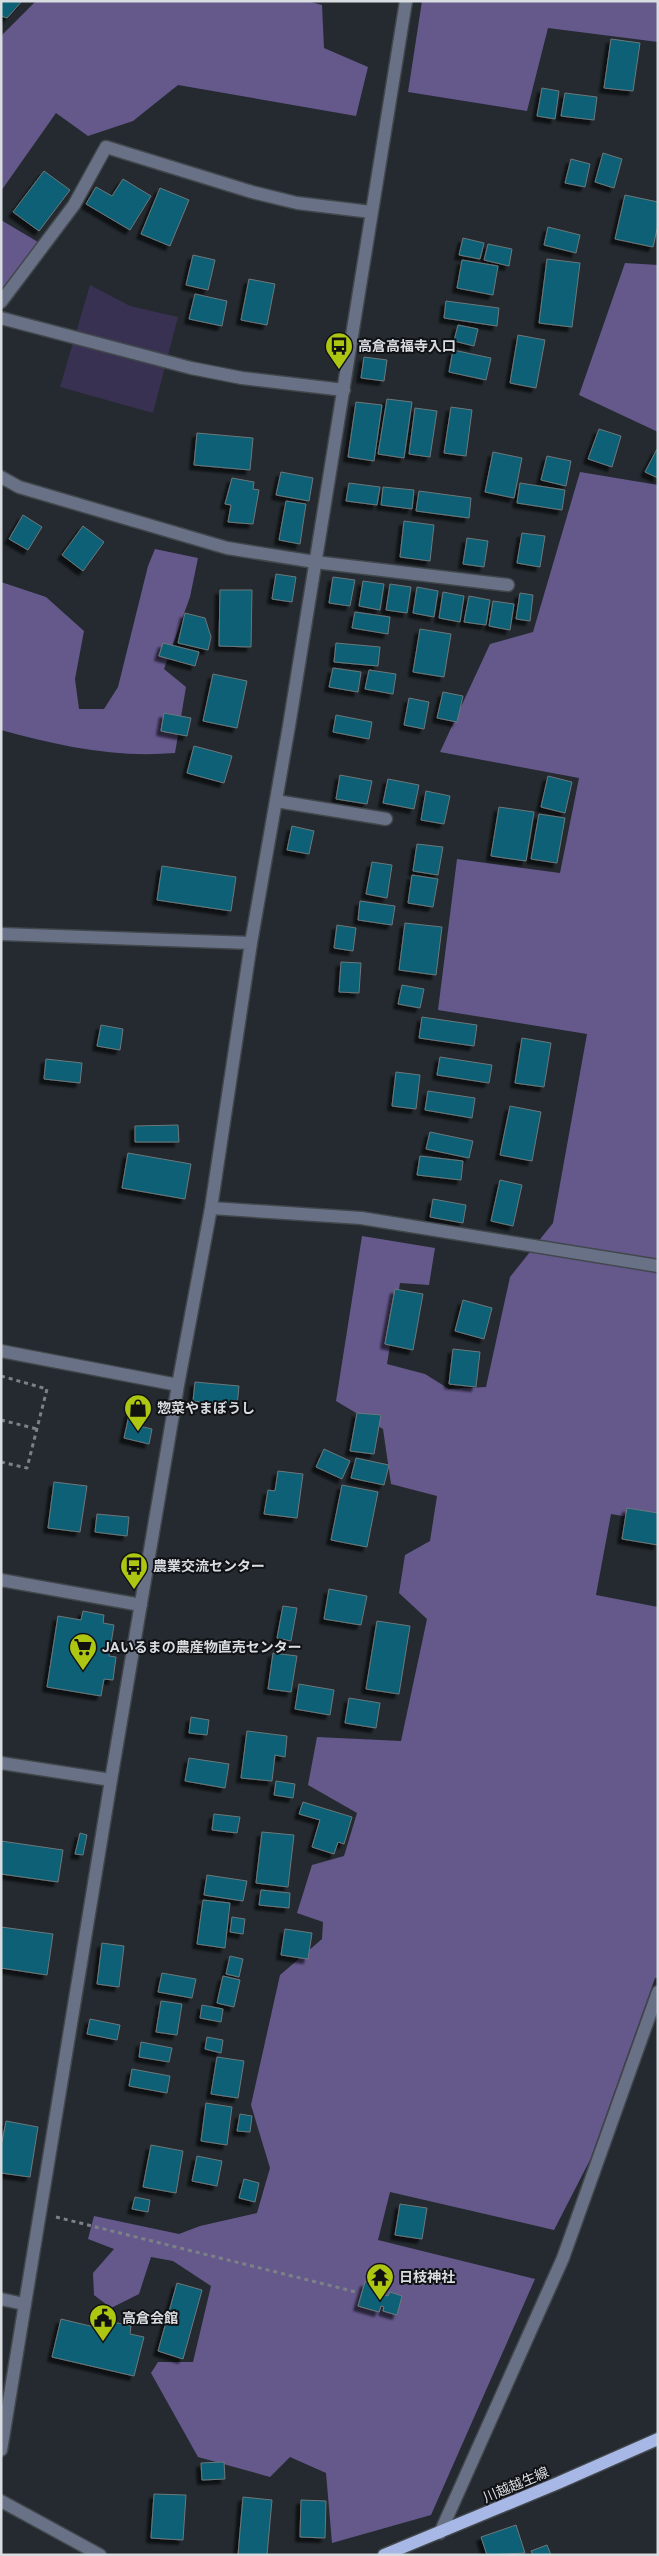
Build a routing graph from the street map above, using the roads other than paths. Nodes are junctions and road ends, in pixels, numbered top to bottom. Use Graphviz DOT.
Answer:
graph roads {
  1 [pos="406,1"];
  2 [pos="371,212"];
  3 [pos="1,302"];
  4 [pos="1,318"];
  5 [pos="344,390"];
  6 [pos="1,477"];
  7 [pos="315,562"];
  8 [pos="508,585"];
  9 [pos="276,802"];
  10 [pos="386,819"];
  11 [pos="1,934"];
  12 [pos="251,943"];
  13 [pos="211,1208"];
  14 [pos="658,1266"];
  15 [pos="1,1351"];
  16 [pos="178,1385"];
  17 [pos="1,1580"];
  18 [pos="141,1605"];
  19 [pos="1,1763"];
  20 [pos="111,1780"];
  21 [pos="658,1992"];
  22 [pos="1,2299"];
  23 [pos="24,2304"];
  24 [pos="658,2439"];
  25 [pos="1,2450"];
  26 [pos="1,2502"];
  27 [pos="440,2532"];
  28 [pos="100,2555"];
  29 [pos="384,2555"];
  1 -- 2 [label="street"];
  2 -- 3 [label="street"];
  2 -- 5 [label="street"];
  4 -- 5 [label="street"];
  5 -- 7 [label="street"];
  6 -- 7 [label="street"];
  7 -- 8 [label="street"];
  7 -- 9 [label="street"];
  9 -- 10 [label="street"];
  9 -- 12 [label="street"];
  11 -- 12 [label="street"];
  12 -- 13 [label="street"];
  13 -- 14 [label="street"];
  13 -- 16 [label="street"];
  15 -- 16 [label="street"];
  16 -- 18 [label="street"];
  17 -- 18 [label="street"];
  18 -- 20 [label="street"];
  19 -- 20 [label="street"];
  20 -- 23 [label="street"];
  21 -- 27 [label="street"];
  22 -- 23 [label="street"];
  23 -- 25 [label="street"];
  24 -- 27 [label="main road, 川越越生線"];
  26 -- 28 [label="street"];
  27 -- 29 [label="main road, 川越越生線"];
}
